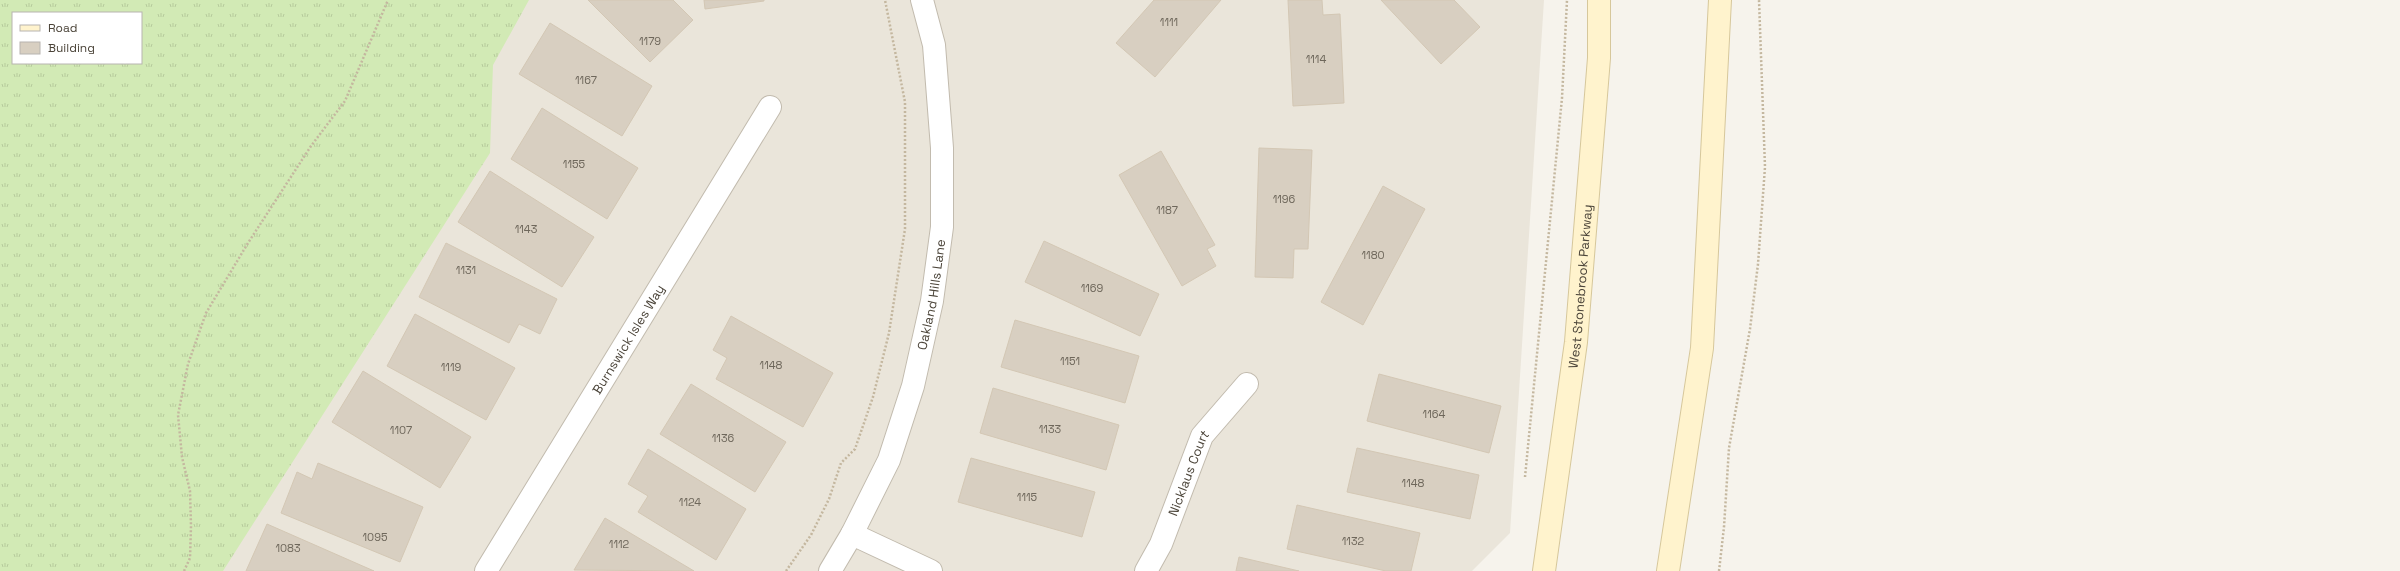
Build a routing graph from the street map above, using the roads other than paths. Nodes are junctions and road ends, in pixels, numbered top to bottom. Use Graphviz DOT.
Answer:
graph roads {
  1 [pos="922,0"];
  2 [pos="1599,0"];
  3 [pos="1720,0"];
  4 [pos="770,107"];
  5 [pos="1247,384"];
  6 [pos="852,534"];
  7 [pos="486,571"];
  8 [pos="830,571"];
  9 [pos="931,571"];
  10 [pos="1146,571"];
  11 [pos="1544,571"];
  12 [pos="1668,571"];
  1 -- 6 [label="street, Oakland Hills Lane"];
  2 -- 11 [label="street, West Stonebrook Parkway"];
  3 -- 12 [label="street"];
  4 -- 7 [label="street, Burnswick Isles Way"];
  5 -- 10 [label="street, Nicklaus Court"];
  6 -- 8 [label="street, Oakland Hills Lane"];
  6 -- 9 [label="street"];
}
